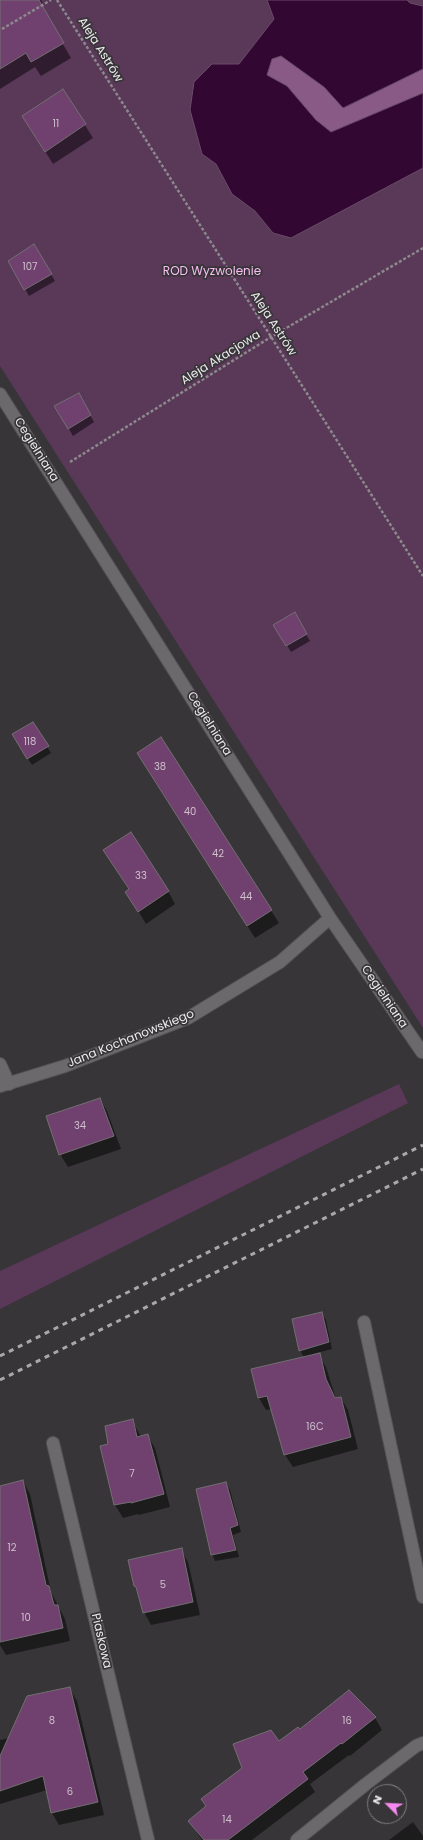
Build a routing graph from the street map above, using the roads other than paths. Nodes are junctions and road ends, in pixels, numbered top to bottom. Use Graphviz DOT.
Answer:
graph roads {
  1 [pos="0,394"];
  2 [pos="330,918"];
  3 [pos="422,1052"];
  4 [pos="0,1064"];
  5 [pos="5,1085"];
  6 [pos="364,1322"];
  7 [pos="53,1443"];
  8 [pos="423,1597"];
  9 [pos="423,1743"];
  10 [pos="148,1840"];
  11 [pos="297,1840"];
  1 -- 2 [label="street, Cegielniana"];
  2 -- 3 [label="street, Cegielniana"];
  2 -- 5 [label="street, Jana Kochanowskiego"];
  4 -- 5 [label="street"];
  6 -- 8 [label="street"];
  7 -- 10 [label="street, Piaskowa"];
  9 -- 11 [label="street"];
}
